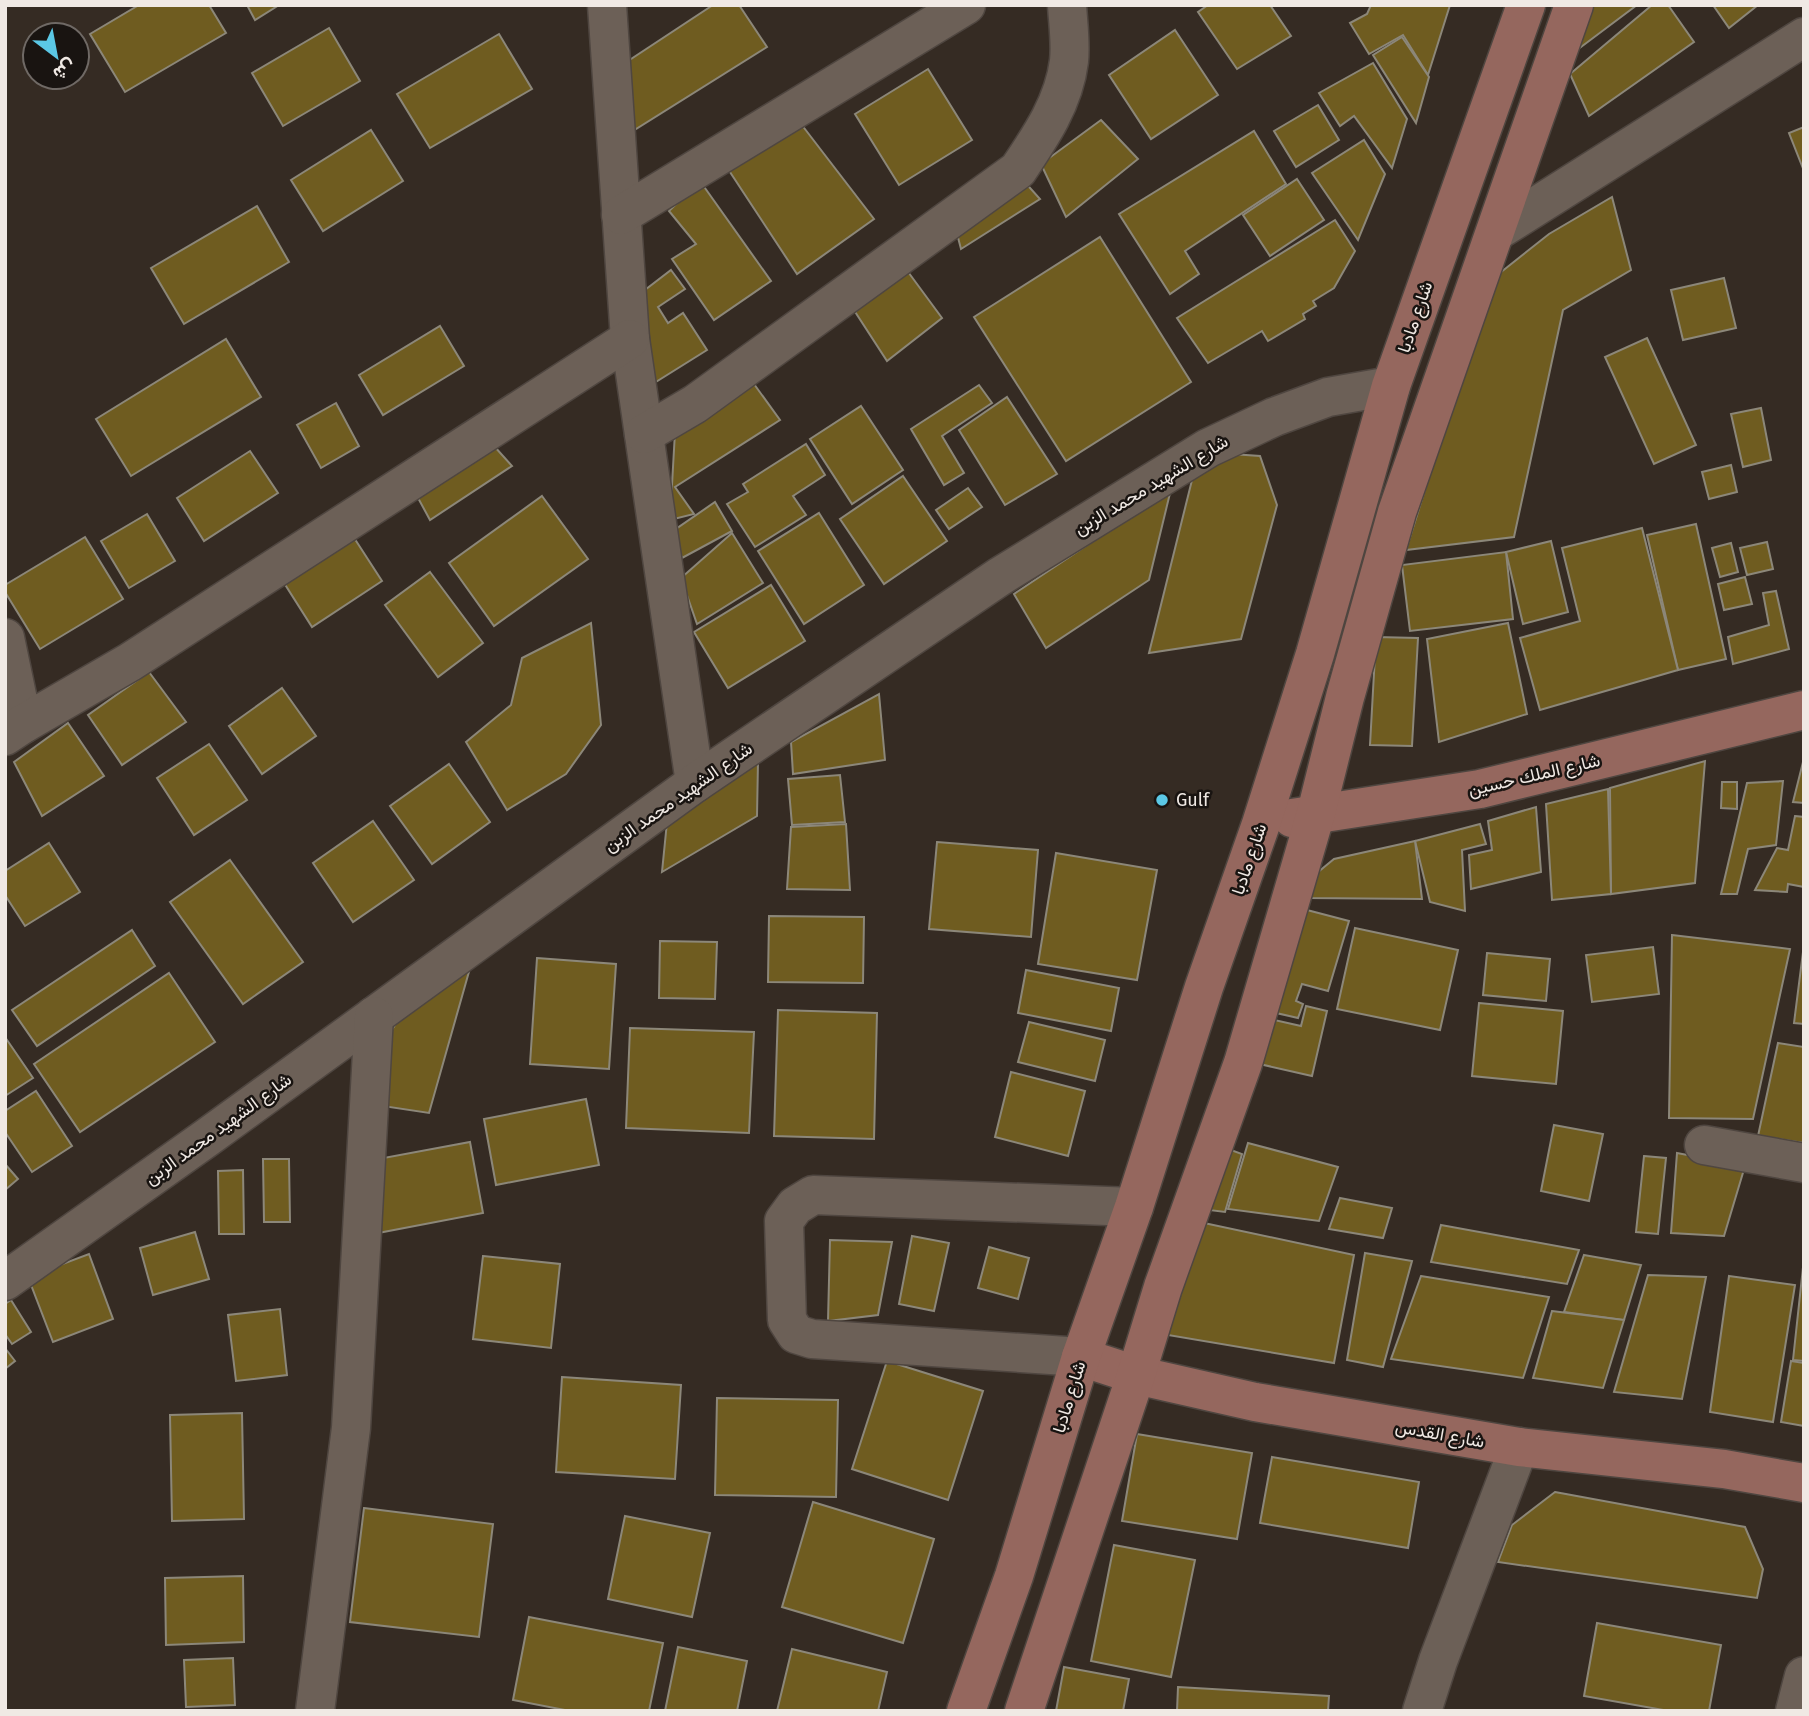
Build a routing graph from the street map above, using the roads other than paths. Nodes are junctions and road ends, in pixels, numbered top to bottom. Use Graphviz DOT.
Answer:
graph roads {
  1 [pos="607,5"];
  2 [pos="967,5"];
  3 [pos="1067,5"];
  4 [pos="1526,5"];
  5 [pos="1574,5"];
  6 [pos="1804,37"];
  7 [pos="621,215"];
  8 [pos="1497,231"];
  9 [pos="630,339"];
  10 [pos="1391,386"];
  11 [pos="644,434"];
  12 [pos="5,638"];
  13 [pos="1804,710"];
  14 [pos="14,730"];
  15 [pos="695,782"];
  16 [pos="1317,813"];
  17 [pos="1261,824"];
  18 [pos="374,1016"];
  19 [pos="1704,1145"];
  20 [pos="1804,1163"];
  21 [pos="1134,1207"];
  22 [pos="5,1281"];
  23 [pos="1081,1357"];
  24 [pos="1136,1375"];
  25 [pos="1519,1447"];
  26 [pos="1804,1482"];
  27 [pos="1804,1676"];
  28 [pos="315,1711"];
  29 [pos="966,1711"];
  30 [pos="1024,1711"];
  31 [pos="1422,1711"];
  32 [pos="1795,1711"];
  1 -- 7 [label="street"];
  2 -- 7 [label="street"];
  3 -- 11 [label="street"];
  4 -- 10 [label="main road, شارع مادبا"];
  5 -- 8 [label="main road"];
  6 -- 8 [label="street"];
  7 -- 9 [label="street"];
  8 -- 16 [label="main road"];
  9 -- 11 [label="street"];
  9 -- 14 [label="street"];
  10 -- 15 [label="street, شارع الشهيد محمد الزبن"];
  10 -- 17 [label="main road, شارع مادبا"];
  11 -- 15 [label="street"];
  12 -- 14 [label="street"];
  13 -- 16 [label="main road, شارع الملك حسين"];
  15 -- 18 [label="street, شارع الشهيد محمد الزبن"];
  16 -- 17 [label="main road, شارع الملك حسين"];
  16 -- 24 [label="main road"];
  17 -- 21 [label="main road, شارع مادبا"];
  18 -- 22 [label="street, شارع الشهيد محمد الزبن"];
  18 -- 28 [label="street"];
  19 -- 20 [label="street"];
  21 -- 23 [label="main road, شارع مادبا"];
  21 -- 23 [label="street"];
  23 -- 24 [label="main road, شارع القدس"];
  23 -- 29 [label="main road, شارع مادبا"];
  24 -- 25 [label="main road, شارع القدس"];
  24 -- 30 [label="main road"];
  25 -- 26 [label="main road, شارع القدس"];
  25 -- 31 [label="street"];
  27 -- 32 [label="street"];
}
